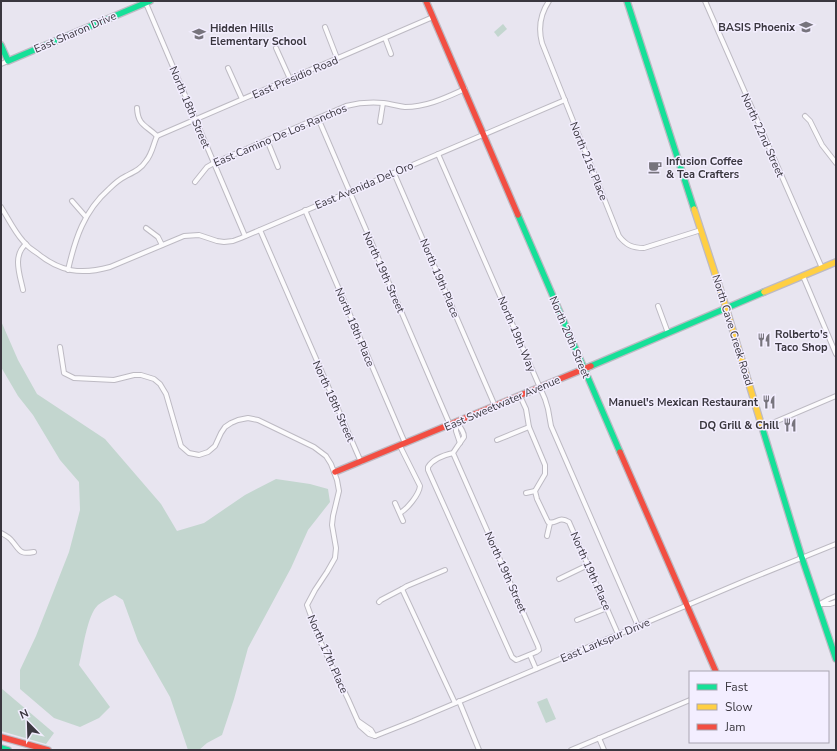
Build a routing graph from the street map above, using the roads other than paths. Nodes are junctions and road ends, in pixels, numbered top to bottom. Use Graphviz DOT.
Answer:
graph roads {
  1 [pos="426,1"];
  2 [pos="549,1"];
  3 [pos="627,1"];
  4 [pos="705,1"];
  5 [pos="147,2"];
  6 [pos="433,17"];
  7 [pos="324,28"];
  8 [pos="385,38"];
  9 [pos="1,45"];
  10 [pos="276,48"];
  11 [pos="391,54"];
  12 [pos="338,58"];
  13 [pos="8,61"];
  14 [pos="1,64"];
  15 [pos="228,68"];
  16 [pos="290,79"];
  17 [pos="465,89"];
  18 [pos="242,99"];
  19 [pos="564,100"];
  20 [pos="383,103"];
  21 [pos="137,108"];
  22 [pos="805,116"];
  23 [pos="318,118"];
  24 [pos="195,120"];
  25 [pos="380,122"];
  26 [pos="484,134"];
  27 [pos="157,136"];
  28 [pos="267,140"];
  29 [pos="438,154"];
  30 [pos="836,161"];
  31 [pos="214,163"];
  32 [pos="278,167"];
  33 [pos="394,172"];
  34 [pos="195,182"];
  35 [pos="350,191"];
  36 [pos="72,201"];
  37 [pos="1,207"];
  38 [pos="305,210"];
  39 [pos="86,217"];
  40 [pos="146,228"];
  41 [pos="260,230"];
  42 [pos="701,230"];
  43 [pos="245,236"];
  44 [pos="26,244"];
  45 [pos="162,245"];
  46 [pos="836,262"];
  47 [pos="822,268"];
  48 [pos="68,270"];
  49 [pos="803,276"];
  50 [pos="23,290"];
  51 [pos="658,306"];
  52 [pos="726,308"];
  53 [pos="668,333"];
  54 [pos="60,347"];
  55 [pos="836,354"];
  56 [pos="584,369"];
  57 [pos="540,387"];
  58 [pos="520,396"];
  59 [pos="836,396"];
  60 [pos="495,406"];
  61 [pos="456,422"];
  62 [pos="450,425"];
  63 [pos="529,427"];
  64 [pos="763,427"];
  65 [pos="497,440"];
  66 [pos="403,445"];
  67 [pos="453,453"];
  68 [pos="361,462"];
  69 [pos="335,472"];
  70 [pos="535,491"];
  71 [pos="526,493"];
  72 [pos="395,503"];
  73 [pos="400,513"];
  74 [pos="403,521"];
  75 [pos="550,523"];
  76 [pos="1,532"];
  77 [pos="547,536"];
  78 [pos="836,544"];
  79 [pos="34,552"];
  80 [pos="802,558"];
  81 [pos="588,565"];
  82 [pos="444,570"];
  83 [pos="559,579"];
  84 [pos="402,589"];
  85 [pos="836,596"];
  86 [pos="379,602"];
  87 [pos="836,602"];
  88 [pos="818,604"];
  89 [pos="687,606"];
  90 [pos="607,608"];
  91 [pos="577,620"];
  92 [pos="638,626"];
  93 [pos="618,634"];
  94 [pos="530,655"];
  95 [pos="836,659"];
  96 [pos="536,669"];
  97 [pos="716,671"];
  98 [pos="689,700"];
  99 [pos="457,702"];
  100 [pos="375,736"];
  101 [pos="1,737"];
  102 [pos="599,738"];
  103 [pos="1,748"];
  104 [pos="8,750"];
  105 [pos="48,750"];
  106 [pos="479,750"];
  107 [pos="571,750"];
  108 [pos="604,750"];
  1 -- 6 [label="street, North 20th Street"];
  2 -- 19 [label="street, North 21st Place"];
  3 -- 42 [label="street, North Cave Creek Road"];
  4 -- 47 [label="street, North 22nd Street"];
  5 -- 13 [label="street, East Sharon Drive"];
  5 -- 24 [label="street, North 18th Street"];
  6 -- 8 [label="street, East Presidio Road"];
  6 -- 17 [label="street, North 20th Street"];
  7 -- 12 [label="street"];
  8 -- 11 [label="street"];
  8 -- 12 [label="street, East Presidio Road"];
  9 -- 13 [label="street"];
  10 -- 16 [label="street"];
  12 -- 16 [label="street, East Presidio Road"];
  13 -- 14 [label="street, East Sharon Drive"];
  15 -- 18 [label="street"];
  16 -- 18 [label="street, East Presidio Road"];
  17 -- 20 [label="street, East Camino De Los Ranchos"];
  17 -- 26 [label="street, North 20th Street"];
  18 -- 24 [label="street, East Presidio Road"];
  19 -- 26 [label="street, East Avenida Del Oro"];
  19 -- 42 [label="street, North 21st Place"];
  20 -- 23 [label="street, East Camino De Los Ranchos"];
  20 -- 25 [label="street"];
  21 -- 27 [label="street"];
  22 -- 30 [label="street"];
  23 -- 28 [label="street, East Camino De Los Ranchos"];
  23 -- 35 [label="street, North 19th Street"];
  24 -- 27 [label="street, East Presidio Road"];
  24 -- 31 [label="street, North 18th Street"];
  26 -- 29 [label="street, East Avenida Del Oro"];
  26 -- 56 [label="street, North 20th Street"];
  27 -- 39 [label="street"];
  28 -- 31 [label="street, East Camino De Los Ranchos"];
  28 -- 32 [label="street"];
  29 -- 33 [label="street, East Avenida Del Oro"];
  29 -- 57 [label="street, North 19th Way"];
  31 -- 34 [label="street, East Camino De Los Ranchos"];
  31 -- 43 [label="street, North 18th Street"];
  33 -- 35 [label="street, East Avenida Del Oro"];
  33 -- 60 [label="street, North 19th Place"];
  35 -- 38 [label="street, East Avenida Del Oro"];
  35 -- 62 [label="street, North 19th Street"];
  36 -- 39 [label="street"];
  37 -- 44 [label="street, East Avenida Del Oro"];
  38 -- 41 [label="street, East Avenida Del Oro"];
  38 -- 66 [label="street, North 18th Place"];
  39 -- 48 [label="street"];
  40 -- 45 [label="street"];
  41 -- 43 [label="street, East Avenida Del Oro"];
  41 -- 68 [label="street, North 18th Street"];
  42 -- 52 [label="street, North Cave Creek Road"];
  43 -- 45 [label="street, East Avenida Del Oro"];
  44 -- 48 [label="street, East Avenida Del Oro"];
  44 -- 50 [label="street"];
  45 -- 48 [label="street, East Avenida Del Oro"];
  46 -- 47 [label="street, East Sweetwater Avenue"];
  47 -- 49 [label="street, East Sweetwater Avenue"];
  49 -- 52 [label="street, East Sweetwater Avenue"];
  49 -- 55 [label="street"];
  51 -- 53 [label="street"];
  52 -- 53 [label="street, East Sweetwater Avenue"];
  52 -- 64 [label="street, North Cave Creek Road"];
  53 -- 56 [label="street, East Sweetwater Avenue"];
  54 -- 69 [label="street, North 17th Place"];
  56 -- 57 [label="street, East Sweetwater Avenue"];
  56 -- 89 [label="street, North 20th Street"];
  57 -- 58 [label="street, East Sweetwater Avenue"];
  57 -- 92 [label="street, North 19th Way"];
  58 -- 60 [label="street, East Sweetwater Avenue"];
  58 -- 63 [label="street"];
  59 -- 64 [label="street"];
  60 -- 61 [label="street, East Sweetwater Avenue"];
  61 -- 62 [label="street, East Sweetwater Avenue"];
  61 -- 67 [label="street"];
  62 -- 66 [label="street, East Sweetwater Avenue"];
  63 -- 65 [label="street"];
  63 -- 70 [label="street"];
  64 -- 80 [label="street, North Cave Creek Road"];
  66 -- 68 [label="street, East Sweetwater Avenue"];
  66 -- 73 [label="street, North 18th Place"];
  67 -- 94 [label="street, North 19th Street"];
  67 -- 94 [label="street"];
  68 -- 69 [label="street, East Sweetwater Avenue"];
  69 -- 100 [label="street, North 17th Place"];
  70 -- 71 [label="street"];
  70 -- 75 [label="street"];
  72 -- 73 [label="street"];
  73 -- 74 [label="street"];
  75 -- 77 [label="street"];
  75 -- 81 [label="street, North 19th Place"];
  76 -- 79 [label="street"];
  78 -- 80 [label="street, East Larkspur Drive"];
  80 -- 88 [label="street, North Cave Creek Road"];
  80 -- 89 [label="street, East Larkspur Drive"];
  81 -- 83 [label="street"];
  81 -- 90 [label="street, North 19th Place"];
  82 -- 84 [label="street"];
  84 -- 86 [label="street"];
  84 -- 99 [label="street"];
  85 -- 88 [label="street"];
  87 -- 88 [label="street"];
  88 -- 95 [label="street, North Cave Creek Road"];
  89 -- 92 [label="street, East Larkspur Drive"];
  89 -- 97 [label="street, North 20th Street"];
  90 -- 91 [label="street"];
  90 -- 93 [label="street, North 19th Place"];
  92 -- 93 [label="street, East Larkspur Drive"];
  93 -- 96 [label="street, East Larkspur Drive"];
  94 -- 96 [label="street"];
  96 -- 99 [label="street, East Larkspur Drive"];
  98 -- 102 [label="street"];
  99 -- 100 [label="street, East Larkspur Drive"];
  99 -- 106 [label="street"];
  101 -- 105 [label="street"];
  102 -- 107 [label="street"];
  102 -- 108 [label="street"];
  103 -- 104 [label="street"];
}
